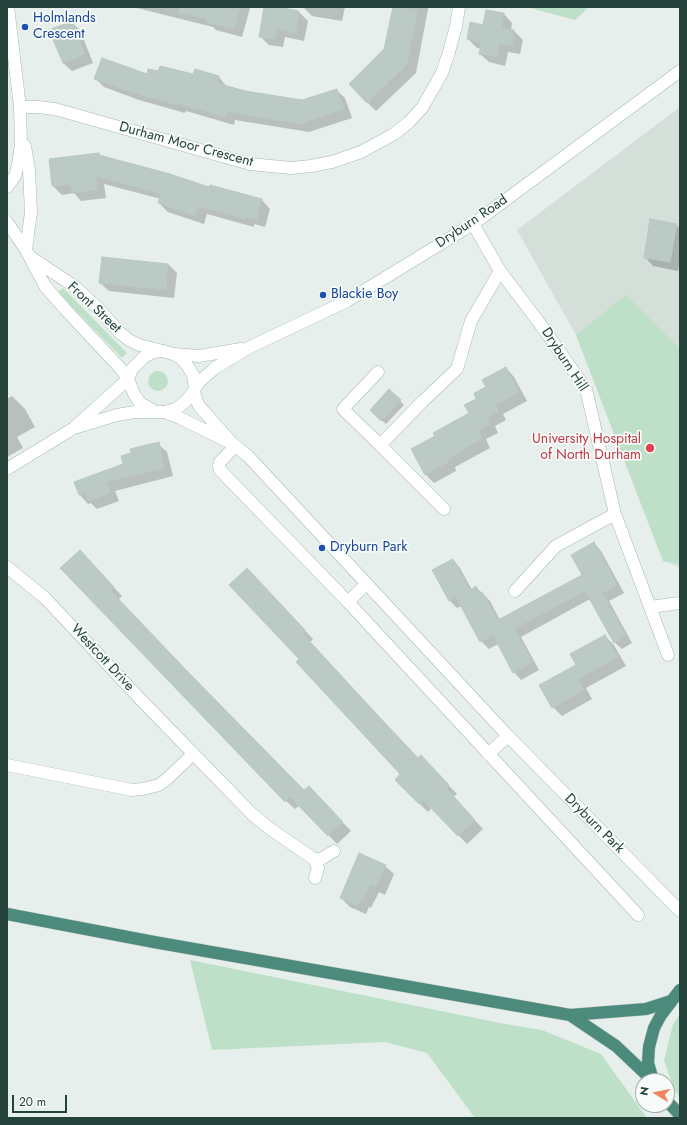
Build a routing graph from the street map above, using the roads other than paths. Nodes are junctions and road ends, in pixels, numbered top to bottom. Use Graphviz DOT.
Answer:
graph roads {
  1 [pos="8,7"];
  2 [pos="459,7"];
  3 [pos="680,71"];
  4 [pos="20,113"];
  5 [pos="7,187"];
  6 [pos="7,222"];
  7 [pos="473,224"];
  8 [pos="28,253"];
  9 [pos="500,271"];
  10 [pos="248,348"];
  11 [pos="168,352"];
  12 [pos="378,372"];
  13 [pos="128,379"];
  14 [pos="194,390"];
  15 [pos="159,412"];
  16 [pos="74,428"];
  17 [pos="234,445"];
  18 [pos="380,445"];
  19 [pos="7,469"];
  20 [pos="444,509"];
  21 [pos="615,514"];
  22 [pos="7,567"];
  23 [pos="366,584"];
  24 [pos="515,591"];
  25 [pos="348,602"];
  26 [pos="680,603"];
  27 [pos="650,607"];
  28 [pos="668,655"];
  29 [pos="508,736"];
  30 [pos="193,754"];
  31 [pos="488,754"];
  32 [pos="7,764"];
  33 [pos="334,851"];
  34 [pos="314,859"];
  35 [pos="315,878"];
  36 [pos="680,911"];
  37 [pos="8,915"];
  38 [pos="638,915"];
  39 [pos="680,990"];
  40 [pos="671,1001"];
  41 [pos="570,1015"];
  42 [pos="645,1073"];
  43 [pos="651,1073"];
  1 -- 4 [label="street"];
  2 -- 4 [label="street, Durham Moor Crescent"];
  3 -- 7 [label="street, Dryburn Road"];
  4 -- 5 [label="street"];
  4 -- 8 [label="street"];
  6 -- 8 [label="street, Front Street"];
  7 -- 9 [label="street, Dryburn Hill"];
  7 -- 10 [label="street, Dryburn Road"];
  8 -- 11 [label="street, Front Street"];
  8 -- 13 [label="street, Front Street"];
  9 -- 18 [label="street"];
  9 -- 21 [label="street, Dryburn Hill"];
  10 -- 11 [label="street, Dryburn Road"];
  10 -- 14 [label="street, Dryburn Road"];
  11 -- 13 [label="street"];
  11 -- 14 [label="street"];
  12 -- 18 [label="street"];
  13 -- 15 [label="street"];
  13 -- 16 [label="street"];
  14 -- 15 [label="street"];
  14 -- 17 [label="street, Dryburn Park"];
  15 -- 16 [label="street"];
  15 -- 17 [label="street, Dryburn Park"];
  16 -- 19 [label="street"];
  17 -- 23 [label="street, Dryburn Park"];
  17 -- 25 [label="street, Dryburn Park"];
  18 -- 20 [label="street"];
  21 -- 24 [label="street"];
  21 -- 27 [label="street, Dryburn Hill"];
  22 -- 30 [label="street, Westcott Drive"];
  23 -- 25 [label="street"];
  23 -- 29 [label="street, Dryburn Park"];
  25 -- 31 [label="street, Dryburn Park"];
  26 -- 27 [label="street"];
  27 -- 28 [label="street, Dryburn Hill"];
  29 -- 31 [label="street"];
  29 -- 36 [label="street, Dryburn Park"];
  30 -- 32 [label="street"];
  30 -- 34 [label="street, Westcott Drive"];
  31 -- 38 [label="street, Dryburn Park"];
  33 -- 34 [label="street"];
  34 -- 35 [label="street"];
  37 -- 41 [label="highway"];
  39 -- 40 [label="highway"];
  40 -- 41 [label="highway"];
  40 -- 43 [label="highway"];
  41 -- 42 [label="highway"];
}
